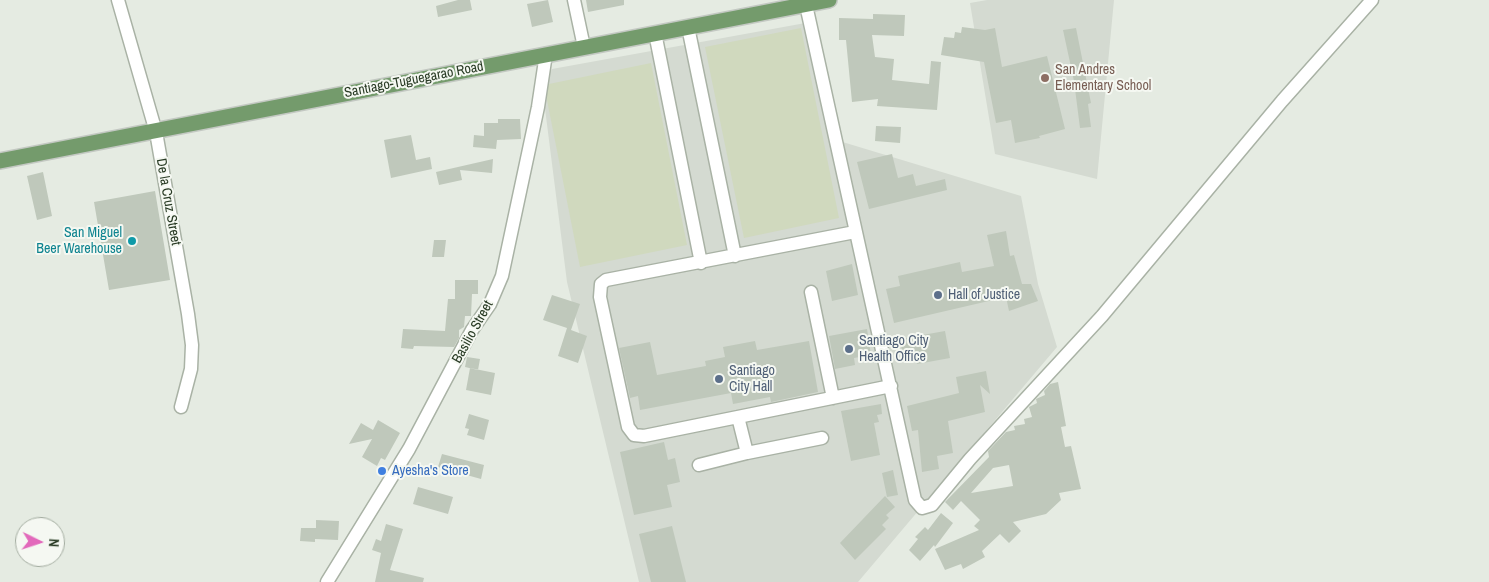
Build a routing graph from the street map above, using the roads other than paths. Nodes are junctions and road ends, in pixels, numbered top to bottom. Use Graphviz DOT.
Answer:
graph roads {
  1 [pos="118,0"];
  2 [pos="574,0"];
  3 [pos="829,0"];
  4 [pos="1372,0"];
  5 [pos="806,5"];
  6 [pos="688,27"];
  7 [pos="655,33"];
  8 [pos="584,47"];
  9 [pos="546,54"];
  10 [pos="156,132"];
  11 [pos="0,161"];
  12 [pos="855,232"];
  13 [pos="735,256"];
  14 [pos="700,263"];
  15 [pos="811,292"];
  16 [pos="890,386"];
  17 [pos="833,398"];
  18 [pos="181,407"];
  19 [pos="738,417"];
  20 [pos="822,438"];
  21 [pos="747,453"];
  22 [pos="699,465"];
  23 [pos="327,582"];
  1 -- 10 [label="street, De la Cruz Street"];
  2 -- 8 [label="street"];
  3 -- 5 [label="main road, Santiago-Tuguegarao Road"];
  4 -- 16 [label="street"];
  5 -- 6 [label="main road, Santiago-Tuguegarao Road"];
  5 -- 12 [label="street"];
  6 -- 7 [label="main road, Santiago-Tuguegarao Road"];
  6 -- 13 [label="street"];
  7 -- 8 [label="main road, Santiago-Tuguegarao Road"];
  7 -- 14 [label="street"];
  8 -- 9 [label="main road, Santiago-Tuguegarao Road"];
  9 -- 10 [label="main road, Santiago-Tuguegarao Road"];
  9 -- 23 [label="street, Basilio Street"];
  10 -- 11 [label="main road, Santiago-Tuguegarao Road"];
  10 -- 18 [label="street, De la Cruz Street"];
  12 -- 13 [label="street"];
  12 -- 16 [label="street"];
  13 -- 14 [label="street"];
  14 -- 19 [label="street"];
  15 -- 17 [label="street"];
  16 -- 17 [label="street"];
  17 -- 19 [label="street"];
  19 -- 21 [label="street"];
  20 -- 21 [label="street"];
  21 -- 22 [label="street"];
}
